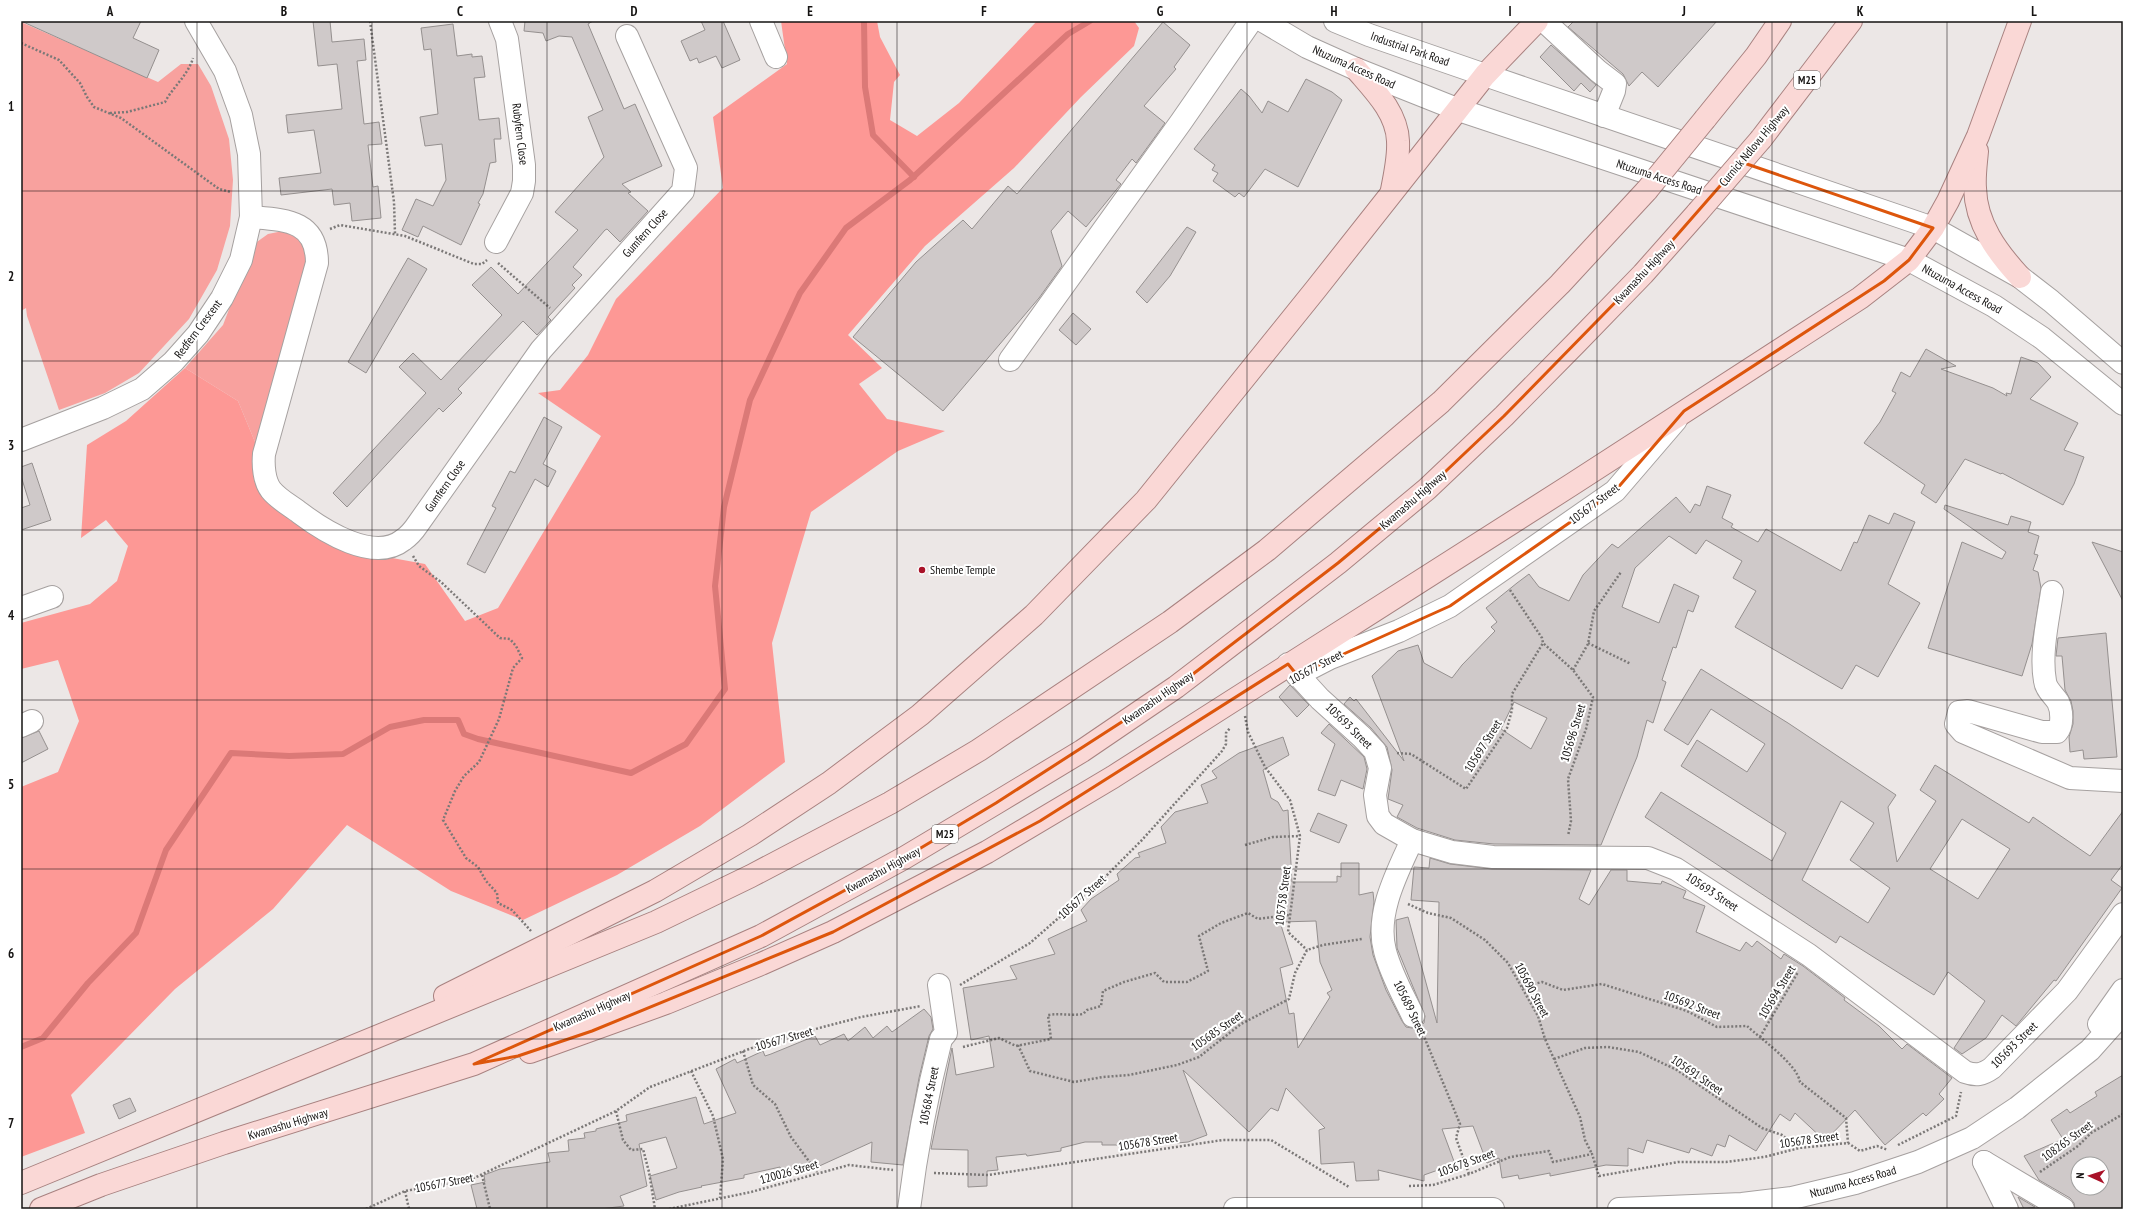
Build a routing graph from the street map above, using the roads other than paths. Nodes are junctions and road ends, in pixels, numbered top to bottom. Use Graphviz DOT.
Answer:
graph roads {
  1 [pos="500,21"];
  2 [pos="761,21"];
  3 [pos="1252,21"];
  4 [pos="1263,21"];
  5 [pos="1335,21"];
  6 [pos="1537,21"];
  7 [pos="1544,21"];
  8 [pos="1766,21"];
  9 [pos="1780,21"];
  10 [pos="1851,21"];
  11 [pos="2020,21"];
  12 [pos="200,27"];
  13 [pos="627,36"];
  14 [pos="1756,56"];
  15 [pos="776,57"];
  16 [pos="1356,69"];
  17 [pos="1485,75"];
  18 [pos="1459,110"];
  19 [pos="1604,116"];
  20 [pos="1978,136"];
  21 [pos="1392,192"];
  22 [pos="251,207"];
  23 [pos="1698,212"];
  24 [pos="1933,228"];
  25 [pos="497,252"];
  26 [pos="1909,260"];
  27 [pos="2020,277"];
  28 [pos="1010,360"];
  29 [pos="2123,362"];
  30 [pos="2123,404"];
  31 [pos="1684,411"];
  32 [pos="21,440"];
  33 [pos="2052,592"];
  34 [pos="52,597"];
  35 [pos="21,608"];
  36 [pos="1293,670"];
  37 [pos="2049,733"];
  38 [pos="2047,769"];
  39 [pos="2123,781"];
  40 [pos="1412,840"];
  41 [pos="2123,914"];
  42 [pos="940,990"];
  43 [pos="2123,990"];
  44 [pos="2123,1013"];
  45 [pos="1413,1016"];
  46 [pos="319,1060"];
  47 [pos="474,1064"];
  48 [pos="2059,1073"];
  49 [pos="1972,1138"];
  50 [pos="1984,1162"];
  51 [pos="21,1183"];
  52 [pos="1401,1208"];
  53 [pos="2004,1208"];
  54 [pos="41,1209"];
  55 [pos="909,1209"];
  56 [pos="1235,1209"];
  57 [pos="1493,1209"];
  58 [pos="1619,1209"];
  59 [pos="2063,1209"];
  1 -- 25 [label="street, Rubyfern Close"];
  2 -- 15 [label="street"];
  3 -- 28 [label="street"];
  4 -- 16 [label="street, Ntuzuma Access Road"];
  5 -- 17 [label="street, Industrial Park Road"];
  6 -- 17 [label="main road"];
  7 -- 19 [label="street"];
  8 -- 14 [label="street"];
  9 -- 14 [label="main road"];
  10 -- 23 [label="main road, Curnick Ndlovu Highway / M25, bridge"];
  11 -- 20 [label="main road"];
  12 -- 22 [label="street, Redfern Crescent"];
  13 -- 22 [label="street, Gumfern Close"];
  14 -- 46 [label="main road, bridge"];
  16 -- 18 [label="street, Ntuzuma Access Road"];
  16 -- 21 [label="main road"];
  17 -- 18 [label="main road"];
  17 -- 19 [label="street"];
  18 -- 21 [label="main road"];
  18 -- 26 [label="street, Ntuzuma Access Road"];
  19 -- 24 [label="street"];
  20 -- 24 [label="main road"];
  20 -- 27 [label="main road"];
  21 -- 46 [label="main road"];
  22 -- 32 [label="street, Redfern Crescent"];
  23 -- 47 [label="main road, Kwamashu Highway / M25"];
  24 -- 26 [label="main road"];
  24 -- 27 [label="street"];
  26 -- 30 [label="street, Ntuzuma Access Road"];
  26 -- 31 [label="main road"];
  27 -- 29 [label="street"];
  31 -- 36 [label="main road"];
  31 -- 36 [label="street, 105677 Street"];
  33 -- 37 [label="street"];
  34 -- 35 [label="street"];
  36 -- 40 [label="street, 105693 Street"];
  36 -- 47 [label="main road"];
  37 -- 38 [label="street"];
  37 -- 38 [label="street"];
  38 -- 39 [label="street"];
  40 -- 41 [label="street, 105693 Street"];
  40 -- 45 [label="street, 105689 Street"];
  42 -- 55 [label="street, 105684 Street"];
  43 -- 48 [label="street, Ntuzuma Access Road"];
  44 -- 48 [label="street, Ntuzuma Access Road"];
  46 -- 51 [label="main road"];
  47 -- 54 [label="main road, Kwamashu Highway / M25"];
  48 -- 49 [label="street, Ntuzuma Access Road"];
  49 -- 50 [label="street"];
  49 -- 58 [label="street, Ntuzuma Access Road"];
  50 -- 53 [label="street"];
  50 -- 59 [label="street"];
  52 -- 56 [label="street"];
  52 -- 57 [label="street"];
}
